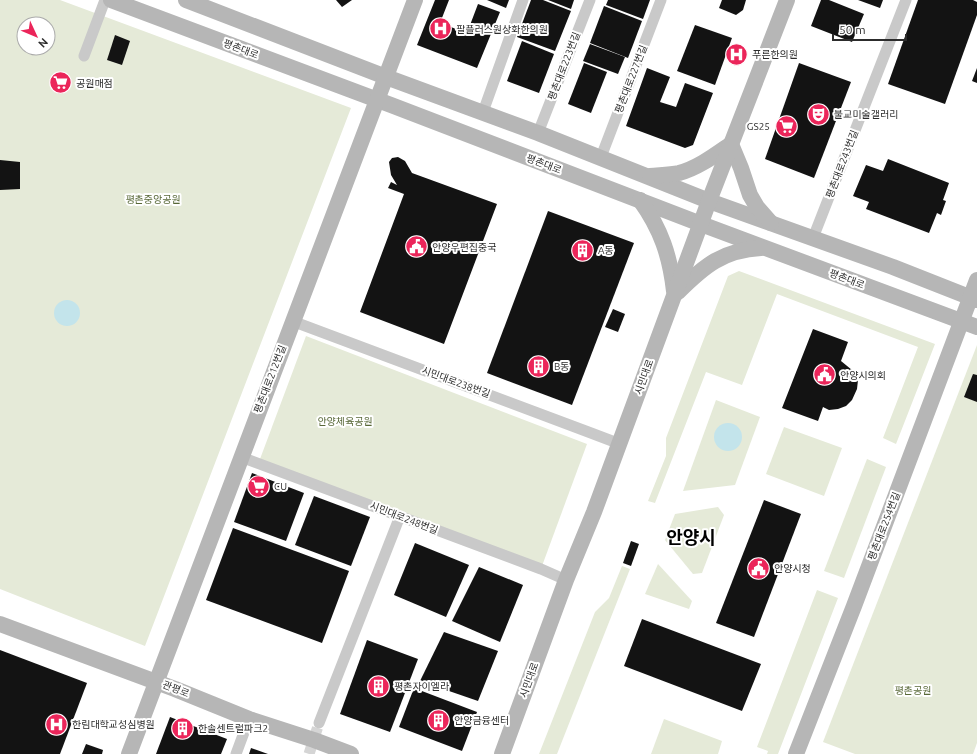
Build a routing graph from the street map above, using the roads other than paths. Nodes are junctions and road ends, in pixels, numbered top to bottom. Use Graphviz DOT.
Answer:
graph roads {
  1 [pos="105,0"];
  2 [pos="112,0"];
  3 [pos="186,0"];
  4 [pos="415,0"];
  5 [pos="523,0"];
  6 [pos="590,0"];
  7 [pos="661,0"];
  8 [pos="787,0"];
  9 [pos="906,0"];
  10 [pos="84,56"];
  11 [pos="386,77"];
  12 [pos="377,100"];
  13 [pos="483,112"];
  14 [pos="538,132"];
  15 [pos="731,144"];
  16 [pos="601,157"];
  17 [pos="649,176"];
  18 [pos="640,200"];
  19 [pos="709,201"];
  20 [pos="700,224"];
  21 [pos="772,224"];
  22 [pos="813,238"];
  23 [pos="764,248"];
  24 [pos="977,280"];
  25 [pos="674,296"];
  26 [pos="974,299"];
  27 [pos="292,321"];
  28 [pos="961,321"];
  29 [pos="977,327"];
  30 [pos="620,444"];
  31 [pos="241,457"];
  32 [pos="400,516"];
  33 [pos="566,580"];
  34 [pos="0,624"];
  35 [pos="156,681"];
  36 [pos="249,719"];
  37 [pos="319,723"];
  38 [pos="129,754"];
  39 [pos="236,754"];
  40 [pos="351,754"];
  41 [pos="502,754"];
  42 [pos="796,754"];
  1 -- 10 [label="street"];
  2 -- 12 [label="street, 평촌대로"];
  3 -- 11 [label="street"];
  4 -- 11 [label="street, 평촌대로212번길"];
  5 -- 13 [label="street"];
  6 -- 14 [label="street, 평촌대로223번길"];
  7 -- 16 [label="street, 평촌대로227번길"];
  8 -- 15 [label="street, 시민대로"];
  9 -- 22 [label="street, 평촌대로243번길"];
  11 -- 12 [label="street, 평촌대로212번길"];
  11 -- 13 [label="street"];
  12 -- 18 [label="street, 평촌대로"];
  12 -- 27 [label="street, 평촌대로212번길"];
  13 -- 14 [label="street"];
  14 -- 16 [label="street"];
  15 -- 17 [label="street"];
  15 -- 19 [label="street, 시민대로"];
  15 -- 21 [label="street"];
  16 -- 17 [label="street"];
  17 -- 19 [label="street"];
  18 -- 20 [label="street, 평촌대로"];
  18 -- 25 [label="street"];
  19 -- 20 [label="street, 시민대로"];
  19 -- 21 [label="street"];
  20 -- 23 [label="street, 평촌대로"];
  20 -- 25 [label="street, 시민대로"];
  21 -- 22 [label="street"];
  22 -- 26 [label="street"];
  23 -- 25 [label="street"];
  23 -- 28 [label="street, 평촌대로"];
  24 -- 26 [label="street, 평촌대로254번길"];
  25 -- 30 [label="street, 시민대로"];
  26 -- 28 [label="street, 평촌대로254번길"];
  27 -- 30 [label="street, 시민대로238번길"];
  27 -- 31 [label="street, 평촌대로212번길"];
  28 -- 29 [label="street, 평촌대로"];
  28 -- 42 [label="street, 평촌대로254번길"];
  30 -- 33 [label="street, 시민대로"];
  31 -- 32 [label="street, 시민대로248번길"];
  31 -- 35 [label="street, 평촌대로212번길"];
  32 -- 33 [label="street, 시민대로248번길"];
  32 -- 37 [label="street"];
  33 -- 41 [label="street, 시민대로"];
  34 -- 35 [label="street, 관평로"];
  35 -- 36 [label="street, 관평로"];
  35 -- 38 [label="street, 평촌대로212번길"];
  36 -- 39 [label="street"];
  36 -- 40 [label="street, 관평로"];
}
